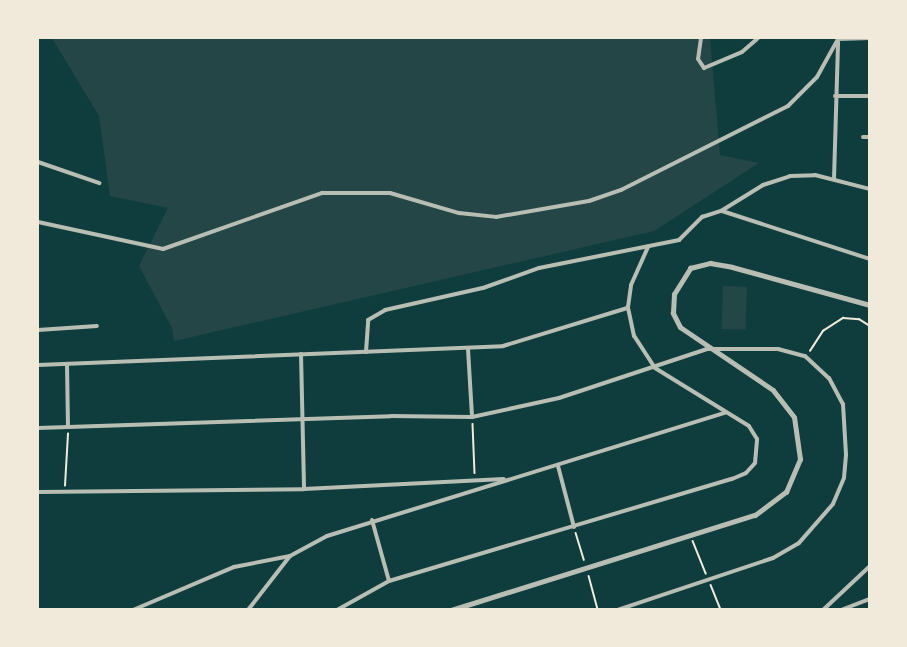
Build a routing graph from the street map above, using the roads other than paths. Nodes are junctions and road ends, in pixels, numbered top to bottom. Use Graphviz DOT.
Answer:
graph roads {
  1 [pos="701,38"];
  2 [pos="758,38"];
  3 [pos="838,38"];
  4 [pos="870,38"];
  5 [pos="835,96"];
  6 [pos="870,96"];
  7 [pos="863,137"];
  8 [pos="870,137"];
  9 [pos="38,162"];
  10 [pos="834,179"];
  11 [pos="99,183"];
  12 [pos="870,189"];
  13 [pos="722,211"];
  14 [pos="38,222"];
  15 [pos="648,247"];
  16 [pos="870,259"];
  17 [pos="870,305"];
  18 [pos="628,308"];
  19 [pos="97,326"];
  20 [pos="38,330"];
  21 [pos="468,349"];
  22 [pos="707,350"];
  23 [pos="366,352"];
  24 [pos="301,354"];
  25 [pos="67,364"];
  26 [pos="38,365"];
  27 [pos="656,368"];
  28 [pos="725,413"];
  29 [pos="472,417"];
  30 [pos="304,420"];
  31 [pos="68,427"];
  32 [pos="38,428"];
  33 [pos="558,466"];
  34 [pos="511,478"];
  35 [pos="304,489"];
  36 [pos="38,492"];
  37 [pos="372,520"];
  38 [pos="574,527"];
  39 [pos="290,556"];
  40 [pos="870,566"];
  41 [pos="389,581"];
  42 [pos="870,599"];
  43 [pos="133,609"];
  44 [pos="248,609"];
  45 [pos="337,609"];
  46 [pos="451,609"];
  47 [pos="618,609"];
  48 [pos="823,609"];
  49 [pos="841,609"];
  1 -- 2 [label="street"];
  3 -- 4 [label="street"];
  3 -- 5 [label="street"];
  3 -- 14 [label="street"];
  5 -- 6 [label="street"];
  5 -- 10 [label="street"];
  7 -- 8 [label="street"];
  9 -- 11 [label="street"];
  10 -- 12 [label="street"];
  10 -- 13 [label="street"];
  13 -- 15 [label="street"];
  13 -- 16 [label="street"];
  15 -- 18 [label="street"];
  15 -- 23 [label="street"];
  17 -- 22 [label="street"];
  18 -- 21 [label="street"];
  18 -- 27 [label="street"];
  19 -- 20 [label="street"];
  21 -- 23 [label="street"];
  21 -- 29 [label="street"];
  22 -- 27 [label="street"];
  22 -- 46 [label="street"];
  22 -- 47 [label="street"];
  23 -- 24 [label="street"];
  24 -- 25 [label="street"];
  24 -- 30 [label="street"];
  25 -- 26 [label="street"];
  25 -- 31 [label="street"];
  27 -- 28 [label="street"];
  27 -- 29 [label="street"];
  28 -- 33 [label="street"];
  28 -- 38 [label="street"];
  29 -- 30 [label="street"];
  30 -- 31 [label="street"];
  30 -- 35 [label="street"];
  31 -- 32 [label="street"];
  33 -- 34 [label="street"];
  33 -- 38 [label="street"];
  34 -- 35 [label="street"];
  34 -- 37 [label="street"];
  35 -- 36 [label="street"];
  37 -- 39 [label="street"];
  37 -- 41 [label="street"];
  38 -- 41 [label="street"];
  39 -- 43 [label="street"];
  39 -- 44 [label="street"];
  40 -- 48 [label="street"];
  41 -- 45 [label="street"];
  42 -- 49 [label="street"];
}
